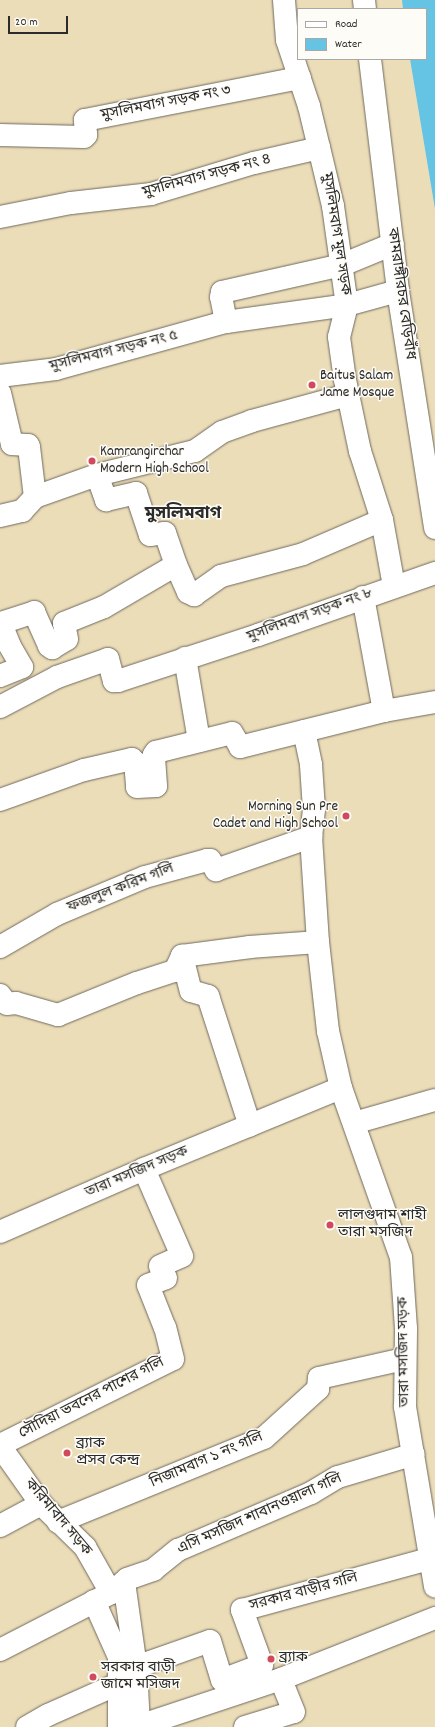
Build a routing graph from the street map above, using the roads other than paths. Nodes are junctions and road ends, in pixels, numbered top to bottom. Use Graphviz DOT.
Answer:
graph roads {
  1 [pos="284,0"];
  2 [pos="293,40"];
  3 [pos="370,60"];
  4 [pos="300,78"];
  5 [pos="0,135"];
  6 [pos="320,148"];
  7 [pos="0,217"];
  8 [pos="392,244"];
  9 [pos="342,265"];
  10 [pos="398,291"];
  11 [pos="347,305"];
  12 [pos="226,322"];
  13 [pos="0,376"];
  14 [pos="0,393"];
  15 [pos="348,395"];
  16 [pos="97,475"];
  17 [pos="35,497"];
  18 [pos="0,516"];
  19 [pos="382,520"];
  20 [pos="435,528"];
  21 [pos="176,565"];
  22 [pos="435,573"];
  23 [pos="394,586"];
  24 [pos="363,597"];
  25 [pos="185,658"];
  26 [pos="0,676"];
  27 [pos="435,702"];
  28 [pos="0,707"];
  29 [pos="384,711"];
  30 [pos="304,731"];
  31 [pos="199,741"];
  32 [pos="0,800"];
  33 [pos="311,838"];
  34 [pos="318,942"];
  35 [pos="0,947"];
  36 [pos="182,956"];
  37 [pos="0,995"];
  38 [pos="341,1088"];
  39 [pos="435,1100"];
  40 [pos="354,1123"];
  41 [pos="250,1126"];
  42 [pos="144,1169"];
  43 [pos="0,1232"];
  44 [pos="404,1359"];
  45 [pos="0,1446"];
  46 [pos="414,1454"];
  47 [pos="41,1504"];
  48 [pos="58,1522"];
  49 [pos="0,1526"];
  50 [pos="432,1558"];
  51 [pos="435,1587"];
  52 [pos="110,1592"];
  53 [pos="435,1618"];
  54 [pos="0,1650"];
  55 [pos="136,1666"];
  56 [pos="281,1679"];
  57 [pos="118,1684"];
  58 [pos="296,1719"];
  59 [pos="27,1727"];
  60 [pos="133,1727"];
  61 [pos="245,1727"];
  1 -- 2 [label="street, মুসলিমবাগ মূল সড়ক"];
  2 -- 4 [label="street, মুসলিমবাগ মূল সড়ক"];
  3 -- 8 [label="street, কামরাঙ্গীরচর বেড়িবাঁধ"];
  4 -- 5 [label="street, মুসলিমবাগ সড়ক নং ৩"];
  4 -- 6 [label="street, মুসলিমবাগ মূল সড়ক"];
  6 -- 7 [label="street, মুসলিমবাগ সড়ক নং ৪"];
  6 -- 9 [label="street, মুসলিমবাগ মূল সড়ক"];
  8 -- 9 [label="street"];
  8 -- 10 [label="street, কামরাঙ্গীরচর বেড়িবাঁধ"];
  9 -- 11 [label="street, মুসলিমবাগ মূল সড়ক"];
  9 -- 12 [label="street"];
  10 -- 11 [label="street, মুসলিমবাগ সড়ক নং ৫"];
  10 -- 20 [label="street, কামরাঙ্গীরচর বেড়িবাঁধ"];
  11 -- 12 [label="street, মুসলিমবাগ সড়ক নং ৫"];
  11 -- 15 [label="street, মুসলিমবাগ মূল সড়ক"];
  12 -- 13 [label="street, মুসলিমবাগ সড়ক নং ৫"];
  14 -- 17 [label="street"];
  15 -- 16 [label="street"];
  15 -- 19 [label="street, মুসলিমবাগ মূল সড়ক"];
  16 -- 17 [label="street"];
  16 -- 21 [label="street"];
  17 -- 18 [label="street"];
  19 -- 21 [label="street"];
  19 -- 23 [label="street, মুসলিমবাগ মূল সড়ক"];
  21 -- 26 [label="street"];
  22 -- 23 [label="street, মুসলিমবাগ সড়ক নং ৮"];
  23 -- 24 [label="street, মুসলিমবাগ সড়ক নং ৮"];
  24 -- 25 [label="street, মুসলিমবাগ সড়ক নং ৮"];
  24 -- 29 [label="street"];
  25 -- 28 [label="street, মুসলিমবাগ সড়ক নং ৮"];
  25 -- 31 [label="street"];
  27 -- 29 [label="street"];
  29 -- 30 [label="street"];
  30 -- 31 [label="street"];
  30 -- 33 [label="street, তারা মসজিদ সড়ক"];
  31 -- 32 [label="street"];
  33 -- 34 [label="street, তারা মসজিদ সড়ক"];
  33 -- 35 [label="street, ফজলুল করিম গলি"];
  34 -- 36 [label="street"];
  34 -- 38 [label="street, তারা মসজিদ সড়ক"];
  36 -- 37 [label="street"];
  36 -- 41 [label="street"];
  38 -- 40 [label="street, তারা মসজিদ সড়ক"];
  38 -- 41 [label="street, তারা মসজিদ সড়ক"];
  39 -- 40 [label="street"];
  40 -- 44 [label="street, তারা মসজিদ সড়ক"];
  41 -- 42 [label="street, তারা মসজিদ সড়ক"];
  42 -- 43 [label="street, তারা মসজিদ সড়ক"];
  42 -- 45 [label="street, সৌদিয়া ভবনের পাশের গলি"];
  44 -- 46 [label="street, তারা মসজিদ সড়ক"];
  44 -- 48 [label="street, নিজামবাগ ১ নং গলি"];
  45 -- 47 [label="street, করিমাবাদ সড়ক"];
  46 -- 50 [label="street, তারা মসজিদ সড়ক"];
  46 -- 52 [label="street, এসি মসজিদ শাবানওয়ালা গলি"];
  47 -- 48 [label="street, করিমাবাদ সড়ক"];
  47 -- 49 [label="street"];
  48 -- 52 [label="street, করিমাবাদ সড়ক"];
  50 -- 51 [label="street, তারা মসজিদ সড়ক"];
  50 -- 55 [label="street, সরকার বাড়ীর গলি"];
  52 -- 54 [label="street, এসি মসজিদ শাবানওয়ালা গলি"];
  52 -- 55 [label="street"];
  52 -- 57 [label="street, করিমাবাদ সড়ক"];
  53 -- 56 [label="street"];
  55 -- 60 [label="street"];
  56 -- 58 [label="street"];
  56 -- 60 [label="street"];
  57 -- 59 [label="street"];
  57 -- 60 [label="street, করিমাবাদ সড়ক"];
  58 -- 61 [label="street"];
}
